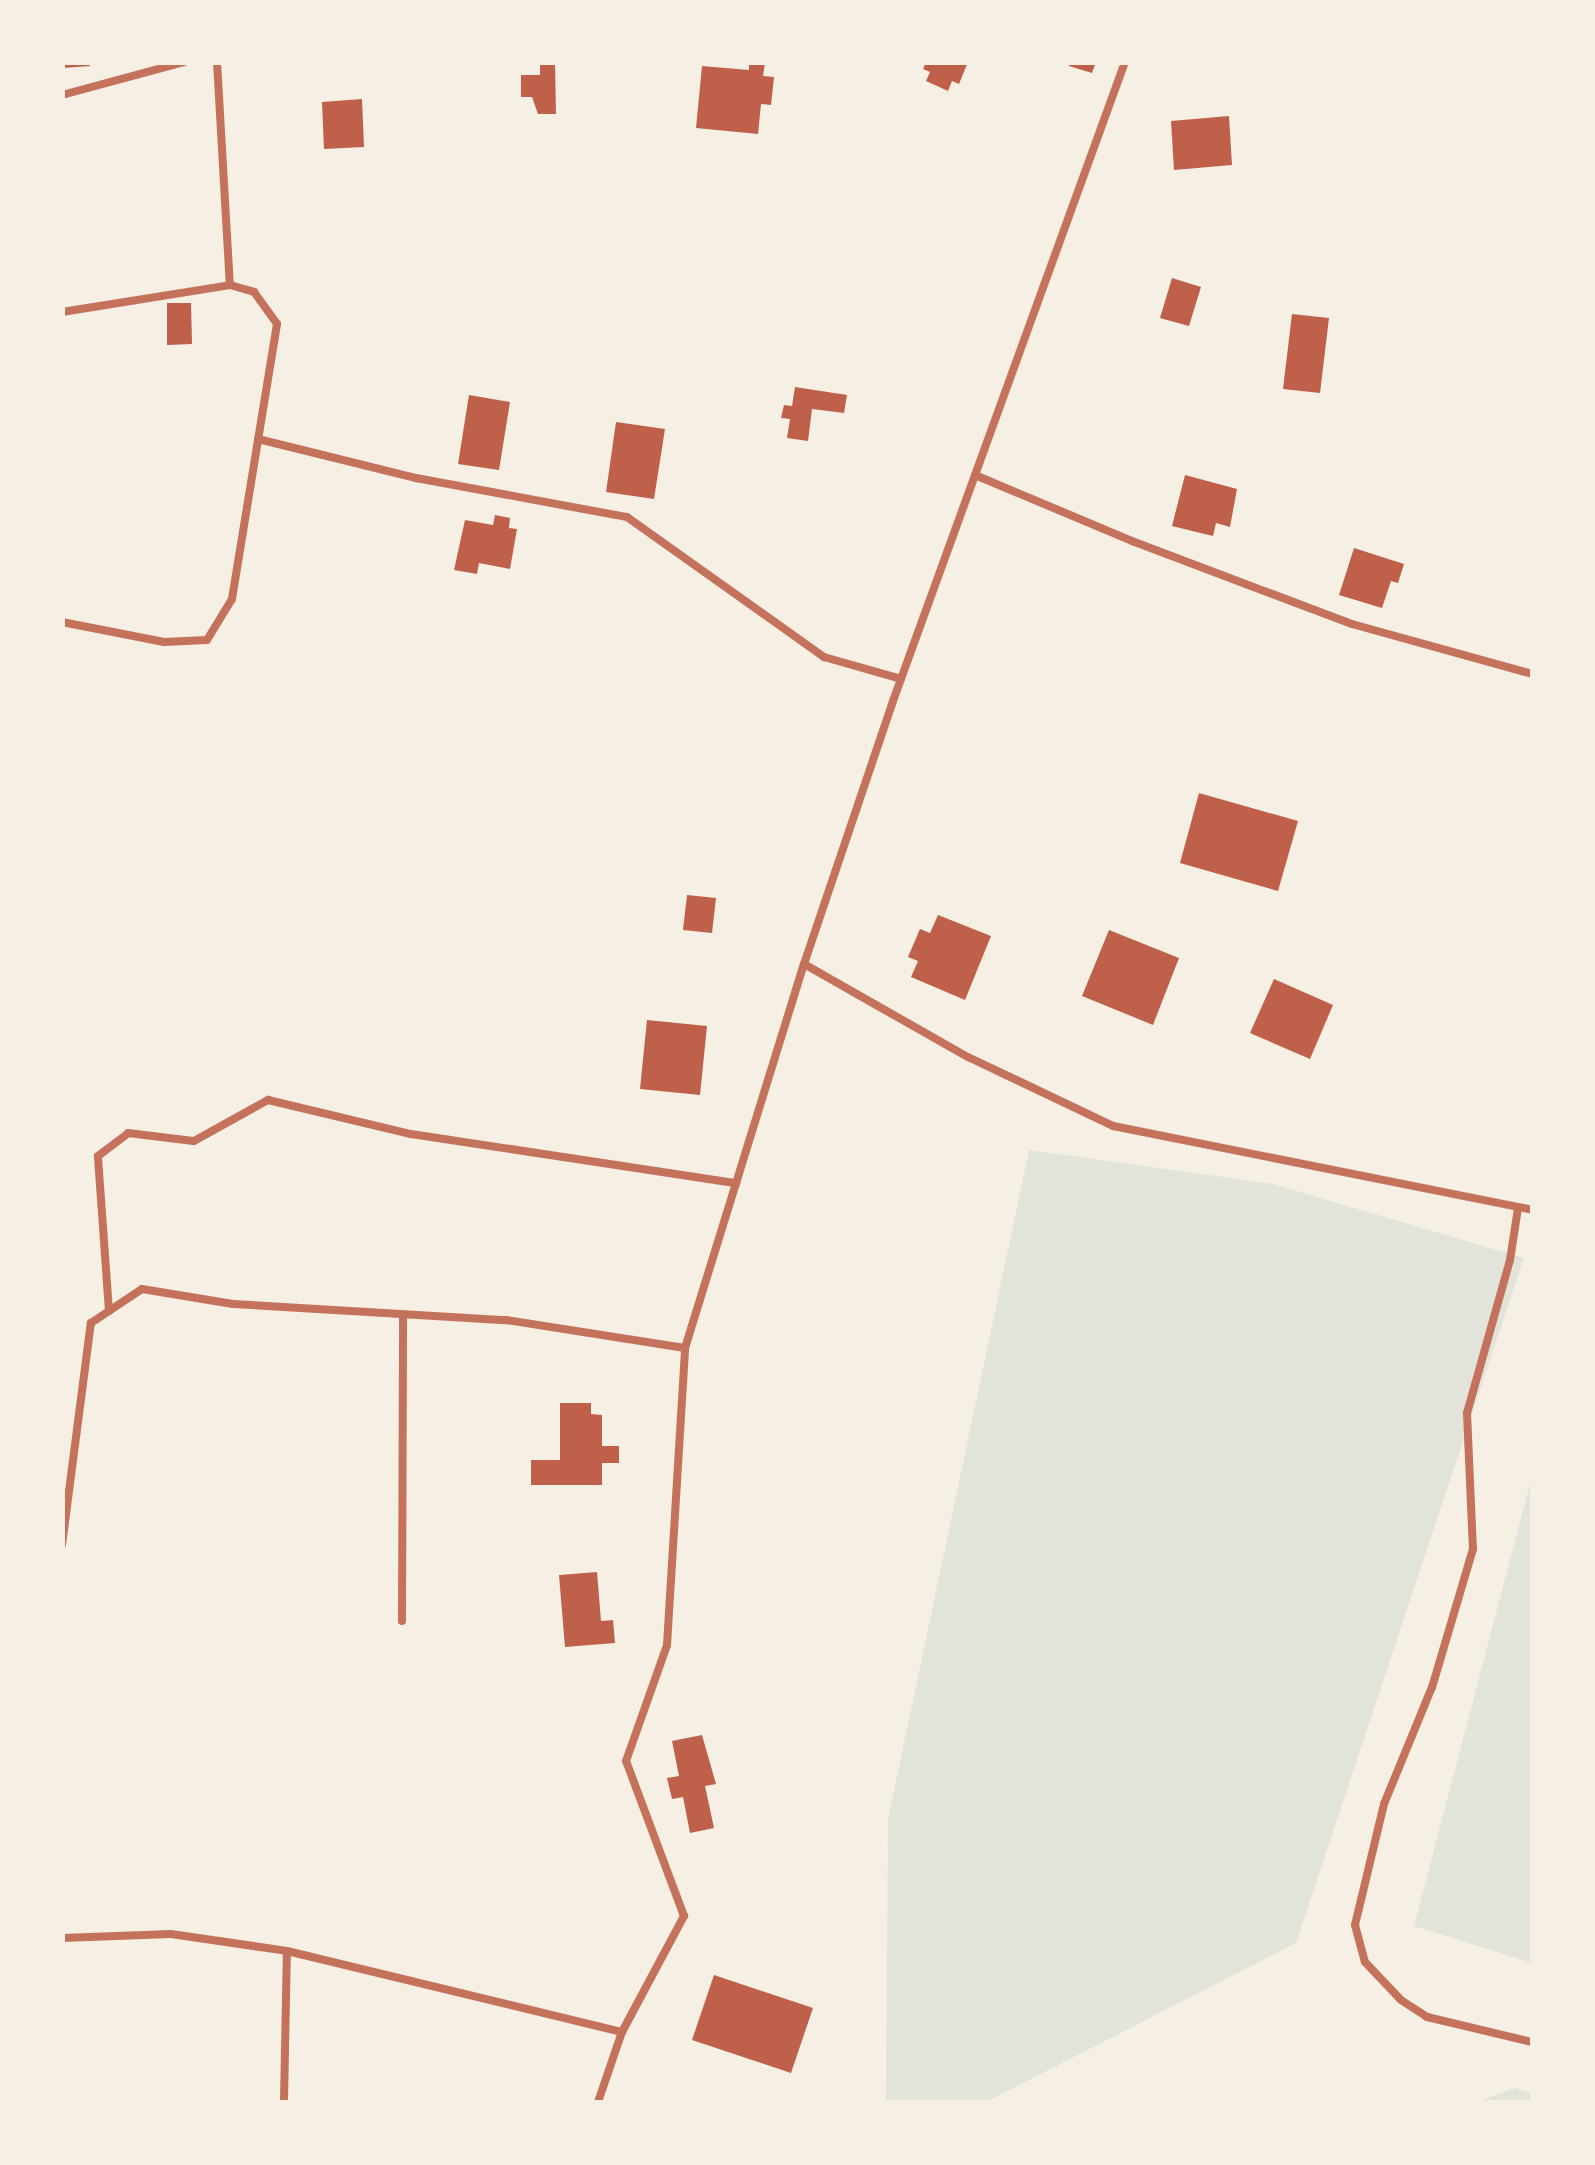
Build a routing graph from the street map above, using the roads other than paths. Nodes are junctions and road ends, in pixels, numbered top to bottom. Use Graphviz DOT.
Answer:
graph roads {
  1 [pos="217,62"];
  2 [pos="1124,62"];
  3 [pos="180,63"];
  4 [pos="62,95"];
  5 [pos="230,285"];
  6 [pos="62,312"];
  7 [pos="258,439"];
  8 [pos="976,474"];
  9 [pos="62,622"];
  10 [pos="1532,674"];
  11 [pos="901,679"];
  12 [pos="804,964"];
  13 [pos="736,1183"];
  14 [pos="1518,1208"];
  15 [pos="1532,1210"];
  16 [pos="109,1311"];
  17 [pos="404,1316"];
  18 [pos="685,1348"];
  19 [pos="62,1545"];
  20 [pos="402,1620"];
  21 [pos="62,1938"];
  22 [pos="287,1951"];
  23 [pos="622,2032"];
  24 [pos="1532,2042"];
  25 [pos="284,2102"];
  26 [pos="598,2102"];
  1 -- 5 [label="lane"];
  2 -- 8 [label="lane"];
  3 -- 4 [label="lane"];
  5 -- 6 [label="lane"];
  5 -- 7 [label="lane"];
  7 -- 9 [label="lane"];
  7 -- 11 [label="lane"];
  8 -- 10 [label="lane"];
  8 -- 11 [label="lane"];
  11 -- 12 [label="lane"];
  12 -- 13 [label="lane"];
  12 -- 14 [label="lane"];
  13 -- 16 [label="lane"];
  13 -- 18 [label="lane"];
  14 -- 15 [label="lane"];
  14 -- 24 [label="lane"];
  16 -- 17 [label="lane"];
  16 -- 19 [label="lane"];
  17 -- 18 [label="lane"];
  17 -- 20 [label="lane"];
  18 -- 23 [label="lane"];
  21 -- 22 [label="lane"];
  22 -- 23 [label="lane"];
  22 -- 25 [label="lane"];
  23 -- 26 [label="lane"];
}
